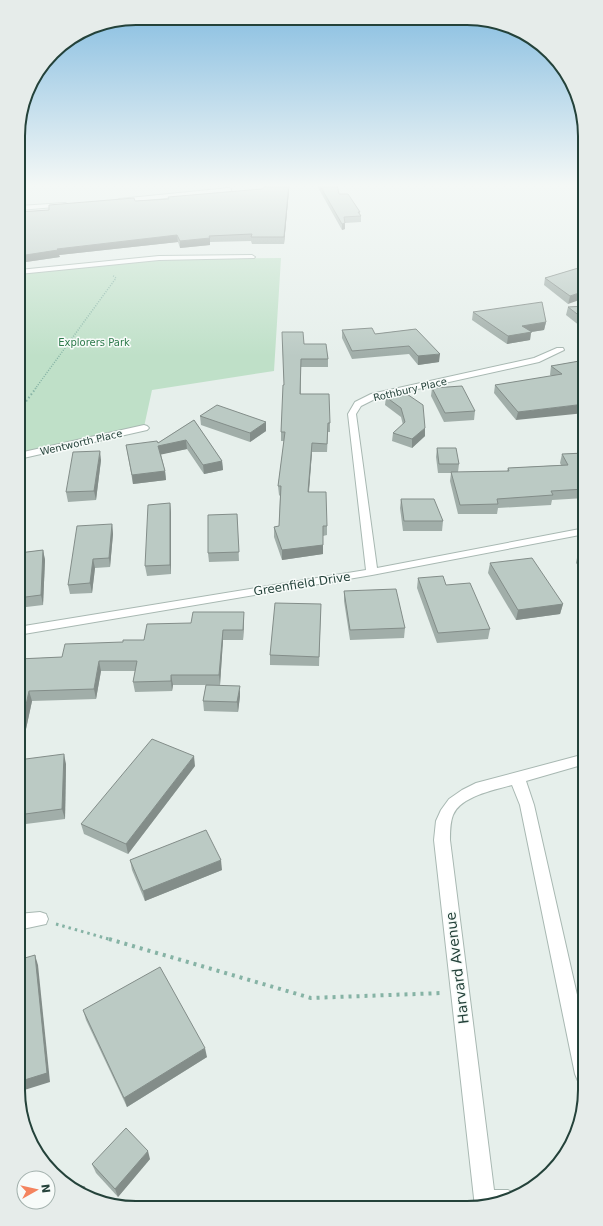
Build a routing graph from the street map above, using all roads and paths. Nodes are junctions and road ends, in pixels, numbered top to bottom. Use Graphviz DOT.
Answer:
graph roads {
  1 [pos="252,257"];
  2 [pos="25,271"];
  3 [pos="108,272"];
  4 [pos="28,280"];
  5 [pos="25,282"];
  6 [pos="560,350"];
  7 [pos="25,403"];
  8 [pos="144,428"];
  9 [pos="25,455"];
  10 [pos="578,532"];
  11 [pos="372,572"];
  12 [pos="25,630"];
  13 [pos="578,760"];
  14 [pos="517,777"];
  15 [pos="40,919"];
  16 [pos="25,921"];
  17 [pos="460,992"];
  18 [pos="578,1041"];
  19 [pos="485,1199"];
  1 -- 2 [label="street"];
  3 -- 7 [label="path"];
  4 -- 5 [label="path"];
  6 -- 11 [label="street, Rothbury Place"];
  8 -- 9 [label="street, Wentworth Place"];
  10 -- 11 [label="street, Greenfield Drive"];
  11 -- 12 [label="street, Greenfield Drive"];
  13 -- 14 [label="street, Harvard Avenue"];
  14 -- 17 [label="street, Harvard Avenue"];
  14 -- 18 [label="street"];
  15 -- 16 [label="street"];
  15 -- 17 [label="path"];
  17 -- 19 [label="street, Harvard Avenue"];
}
